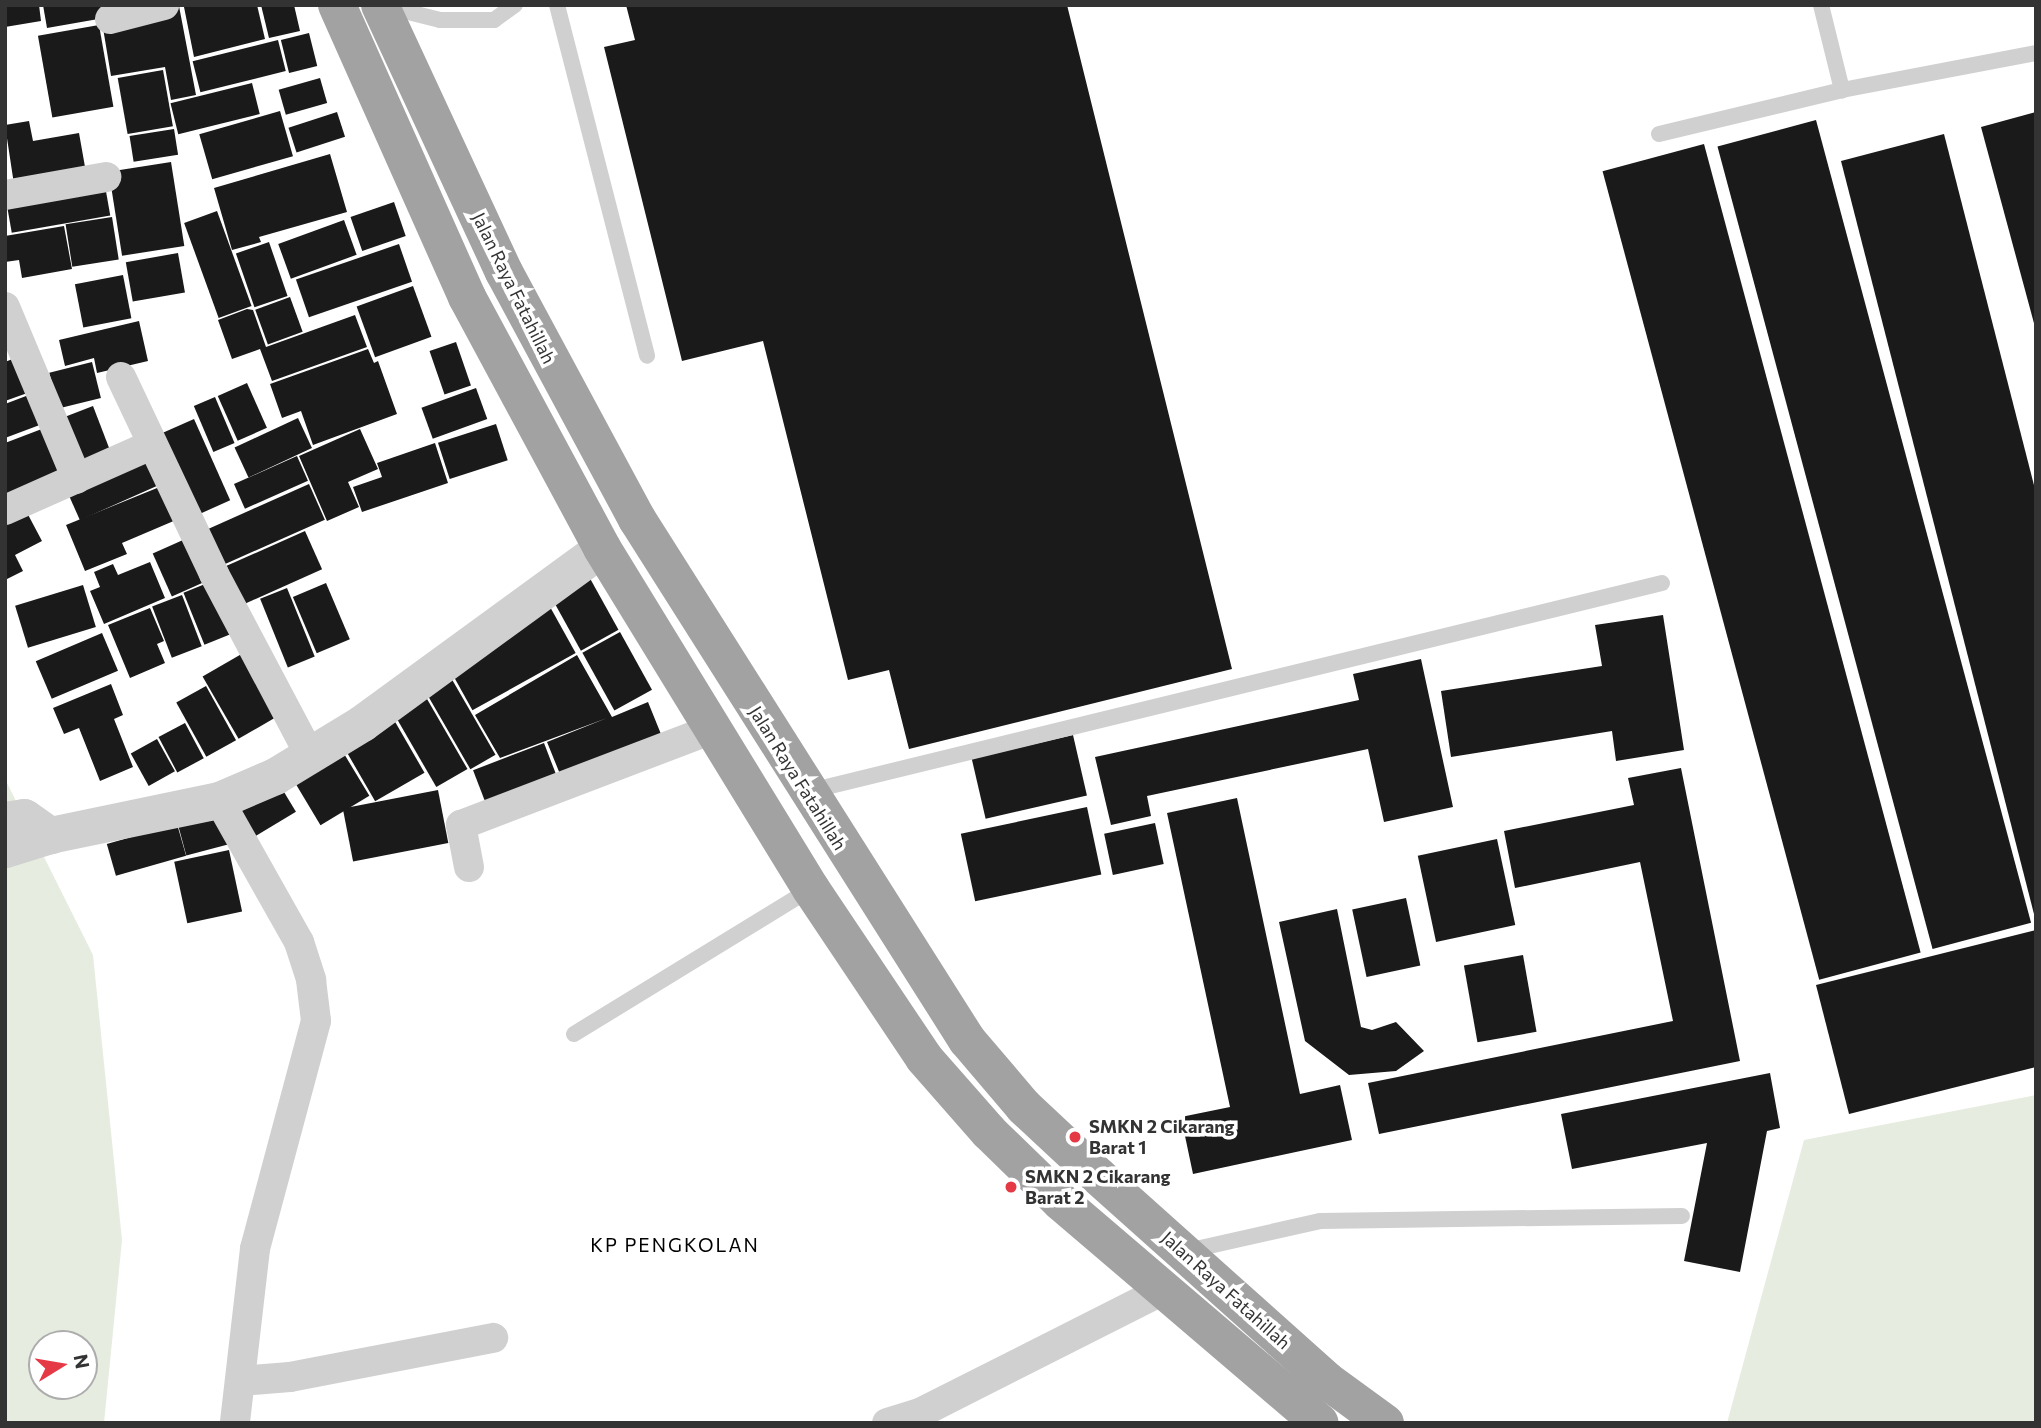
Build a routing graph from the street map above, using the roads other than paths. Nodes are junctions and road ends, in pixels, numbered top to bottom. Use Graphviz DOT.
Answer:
graph roads {
  1 [pos="164,5"];
  2 [pos="337,5"];
  3 [pos="381,5"];
  4 [pos="515,5"];
  5 [pos="557,5"];
  6 [pos="1821,5"];
  7 [pos="110,19"];
  8 [pos="2036,52"];
  9 [pos="1842,90"];
  10 [pos="1659,134"];
  11 [pos="106,177"];
  12 [pos="5,195"];
  13 [pos="5,307"];
  14 [pos="647,356"];
  15 [pos="121,377"];
  16 [pos="151,445"];
  17 [pos="77,479"];
  18 [pos="5,510"];
  19 [pos="602,548"];
  20 [pos="1661,583"];
  21 [pos="713,729"];
  22 [pos="311,757"];
  23 [pos="808,792"];
  24 [pos="219,800"];
  25 [pos="22,833"];
  26 [pos="469,867"];
  27 [pos="811,889"];
  28 [pos="574,1034"];
  29 [pos="1682,1216"];
  30 [pos="1184,1252"];
  31 [pos="1161,1292"];
  32 [pos="493,1338"];
  33 [pos="240,1381"];
  34 [pos="235,1423"];
  35 [pos="887,1423"];
  36 [pos="1320,1423"];
  37 [pos="1385,1423"];
  1 -- 7 [label="street"];
  2 -- 19 [label="highway"];
  3 -- 4 [label="lane"];
  3 -- 23 [label="highway, Jalan Raya Fatahillah"];
  5 -- 14 [label="lane"];
  6 -- 9 [label="lane"];
  8 -- 9 [label="lane"];
  9 -- 10 [label="lane"];
  11 -- 12 [label="street"];
  13 -- 17 [label="street"];
  15 -- 16 [label="street"];
  16 -- 17 [label="street"];
  16 -- 22 [label="street"];
  17 -- 18 [label="street"];
  19 -- 21 [label="highway"];
  19 -- 22 [label="street"];
  20 -- 23 [label="lane"];
  21 -- 26 [label="street"];
  21 -- 27 [label="highway"];
  22 -- 24 [label="street"];
  23 -- 30 [label="highway, Jalan Raya Fatahillah"];
  24 -- 25 [label="street"];
  24 -- 33 [label="street"];
  27 -- 28 [label="lane"];
  27 -- 31 [label="highway"];
  29 -- 30 [label="lane"];
  30 -- 37 [label="highway, Jalan Raya Fatahillah"];
  31 -- 35 [label="street"];
  31 -- 36 [label="highway"];
  32 -- 33 [label="street"];
  33 -- 34 [label="street"];
}
